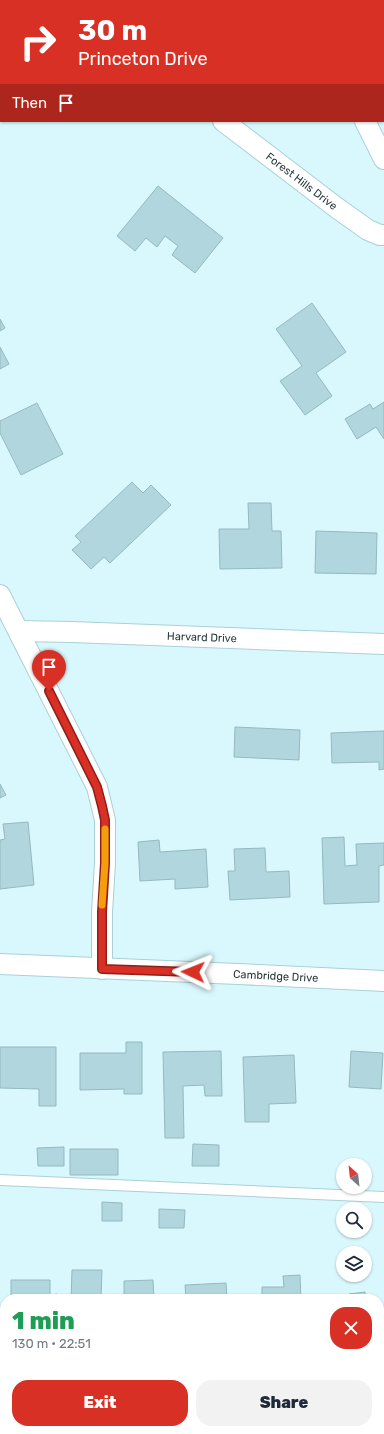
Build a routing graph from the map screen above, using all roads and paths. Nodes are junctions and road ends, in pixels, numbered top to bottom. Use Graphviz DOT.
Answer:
graph roads {
  1 [pos="224,122"];
  2 [pos="366,122"];
  3 [pos="384,159"];
  4 [pos="384,235"];
  5 [pos="0,595"];
  6 [pos="19,631"];
  7 [pos="384,644"];
  8 [pos="0,964"];
  9 [pos="102,969"];
  10 [pos="384,981"];
  11 [pos="0,1180"];
  12 [pos="384,1196"];
  1 -- 4 [label="street, Forest Hills Drive"];
  2 -- 3 [label="street"];
  5 -- 6 [label="street"];
  6 -- 7 [label="street, Harvard Drive"];
  6 -- 9 [label="street"];
  8 -- 9 [label="street, Cambridge Drive"];
  9 -- 10 [label="street, Cambridge Drive"];
  11 -- 12 [label="lane"];
}
